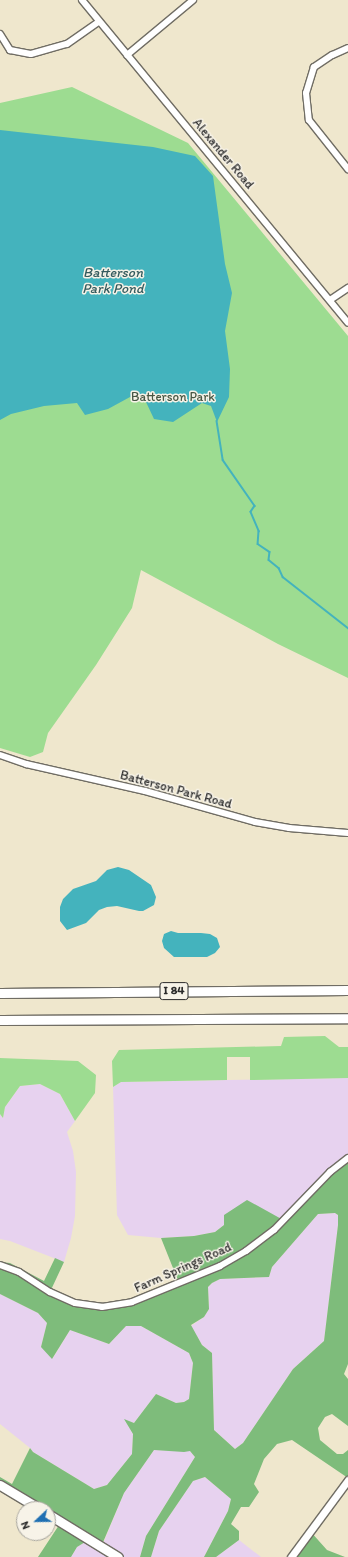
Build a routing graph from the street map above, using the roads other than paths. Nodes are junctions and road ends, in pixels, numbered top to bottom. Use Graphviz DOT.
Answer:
graph roads {
  1 [pos="82,0"];
  2 [pos="193,0"];
  3 [pos="99,22"];
  4 [pos="0,34"];
  5 [pos="348,48"];
  6 [pos="127,55"];
  7 [pos="348,169"];
  8 [pos="348,288"];
  9 [pos="330,300"];
  10 [pos="348,322"];
  11 [pos="0,755"];
  12 [pos="348,833"];
  13 [pos="348,990"];
  14 [pos="0,993"];
  15 [pos="348,1018"];
  16 [pos="0,1020"];
  17 [pos="348,1158"];
  18 [pos="0,1265"];
  19 [pos="348,1480"];
  20 [pos="0,1484"];
  21 [pos="27,1501"];
  22 [pos="56,1519"];
  23 [pos="118,1557"];
  24 [pos="290,1557"];
  1 -- 3 [label="street, Alexander Road"];
  2 -- 6 [label="street"];
  3 -- 4 [label="street"];
  3 -- 6 [label="street, Alexander Road"];
  5 -- 7 [label="street"];
  6 -- 9 [label="street, Alexander Road"];
  8 -- 9 [label="street"];
  9 -- 10 [label="street, Alexander Road"];
  11 -- 12 [label="street, Batterson Park Road"];
  13 -- 14 [label="highway, I 84"];
  15 -- 16 [label="highway, I 84"];
  17 -- 18 [label="street, Farm Springs Road"];
  19 -- 24 [label="main road"];
  20 -- 21 [label="highway"];
  22 -- 23 [label="highway"];
}
